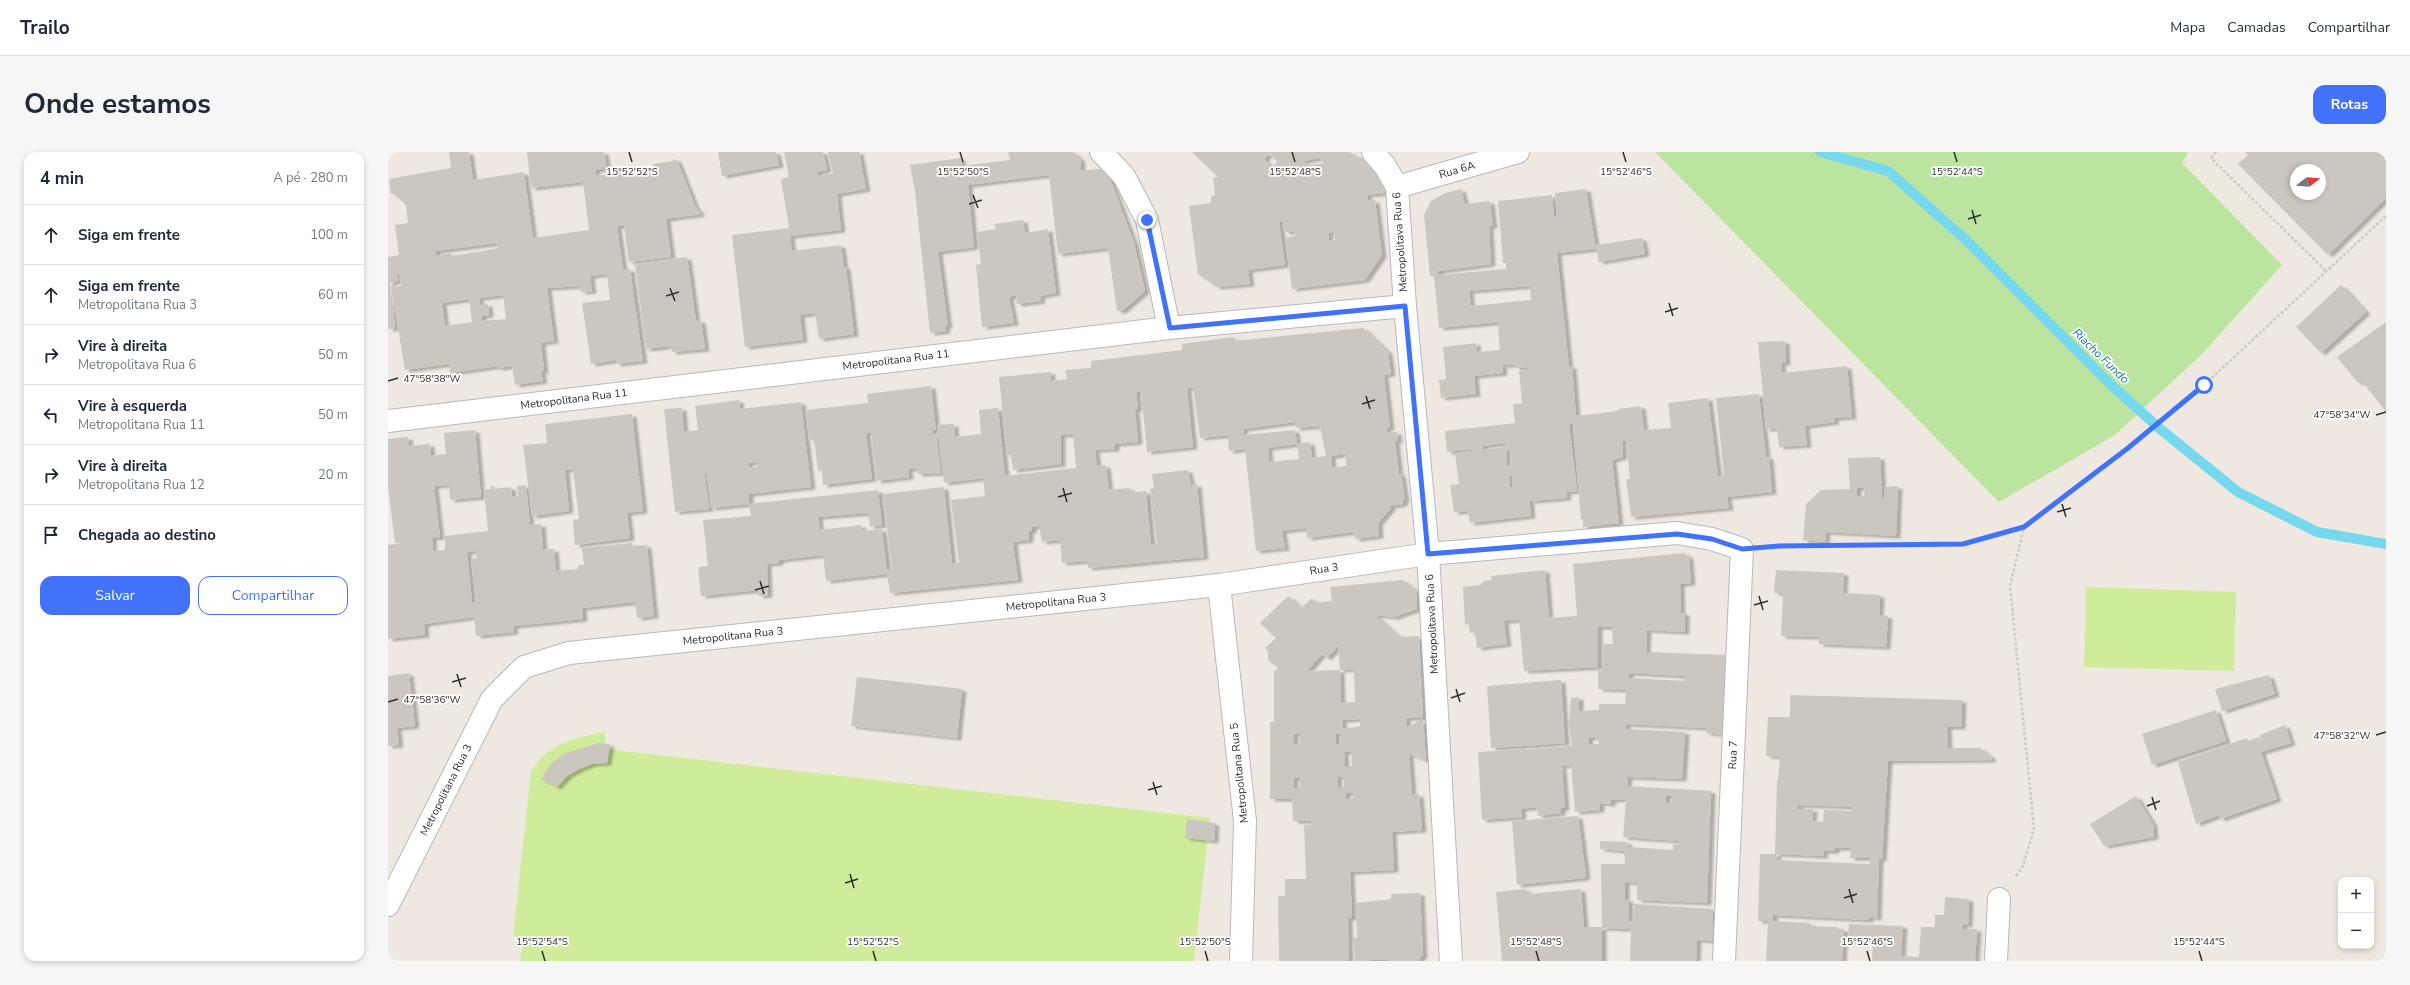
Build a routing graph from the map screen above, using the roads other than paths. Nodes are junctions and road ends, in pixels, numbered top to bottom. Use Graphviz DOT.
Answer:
graph roads {
  1 [pos="1101,152"];
  2 [pos="1373,152"];
  3 [pos="1518,152"];
  4 [pos="1397,187"];
  5 [pos="1405,306"];
  6 [pos="1170,328"];
  7 [pos="388,421"];
  8 [pos="1428,554"];
  9 [pos="1220,585"];
  10 [pos="1999,899"];
  11 [pos="388,905"];
  12 [pos="1241,961"];
  13 [pos="1451,961"];
  14 [pos="1724,961"];
  15 [pos="1996,961"];
  1 -- 6 [label="street"];
  2 -- 4 [label="street, Metropolitava Rua 6"];
  3 -- 4 [label="street, Rua 6A"];
  4 -- 5 [label="street, Metropolitava Rua 6"];
  5 -- 6 [label="street, Metropolitana Rua 11"];
  5 -- 8 [label="street, Metropolitava Rua 6"];
  6 -- 7 [label="street, Metropolitana Rua 11"];
  8 -- 9 [label="street, Rua 3"];
  8 -- 13 [label="street, Metropolitava Rua 6"];
  8 -- 14 [label="street, Rua 7"];
  9 -- 11 [label="street, Metropolitana Rua 3"];
  9 -- 12 [label="street, Metropolitana Rua 5"];
  10 -- 15 [label="street"];
}
